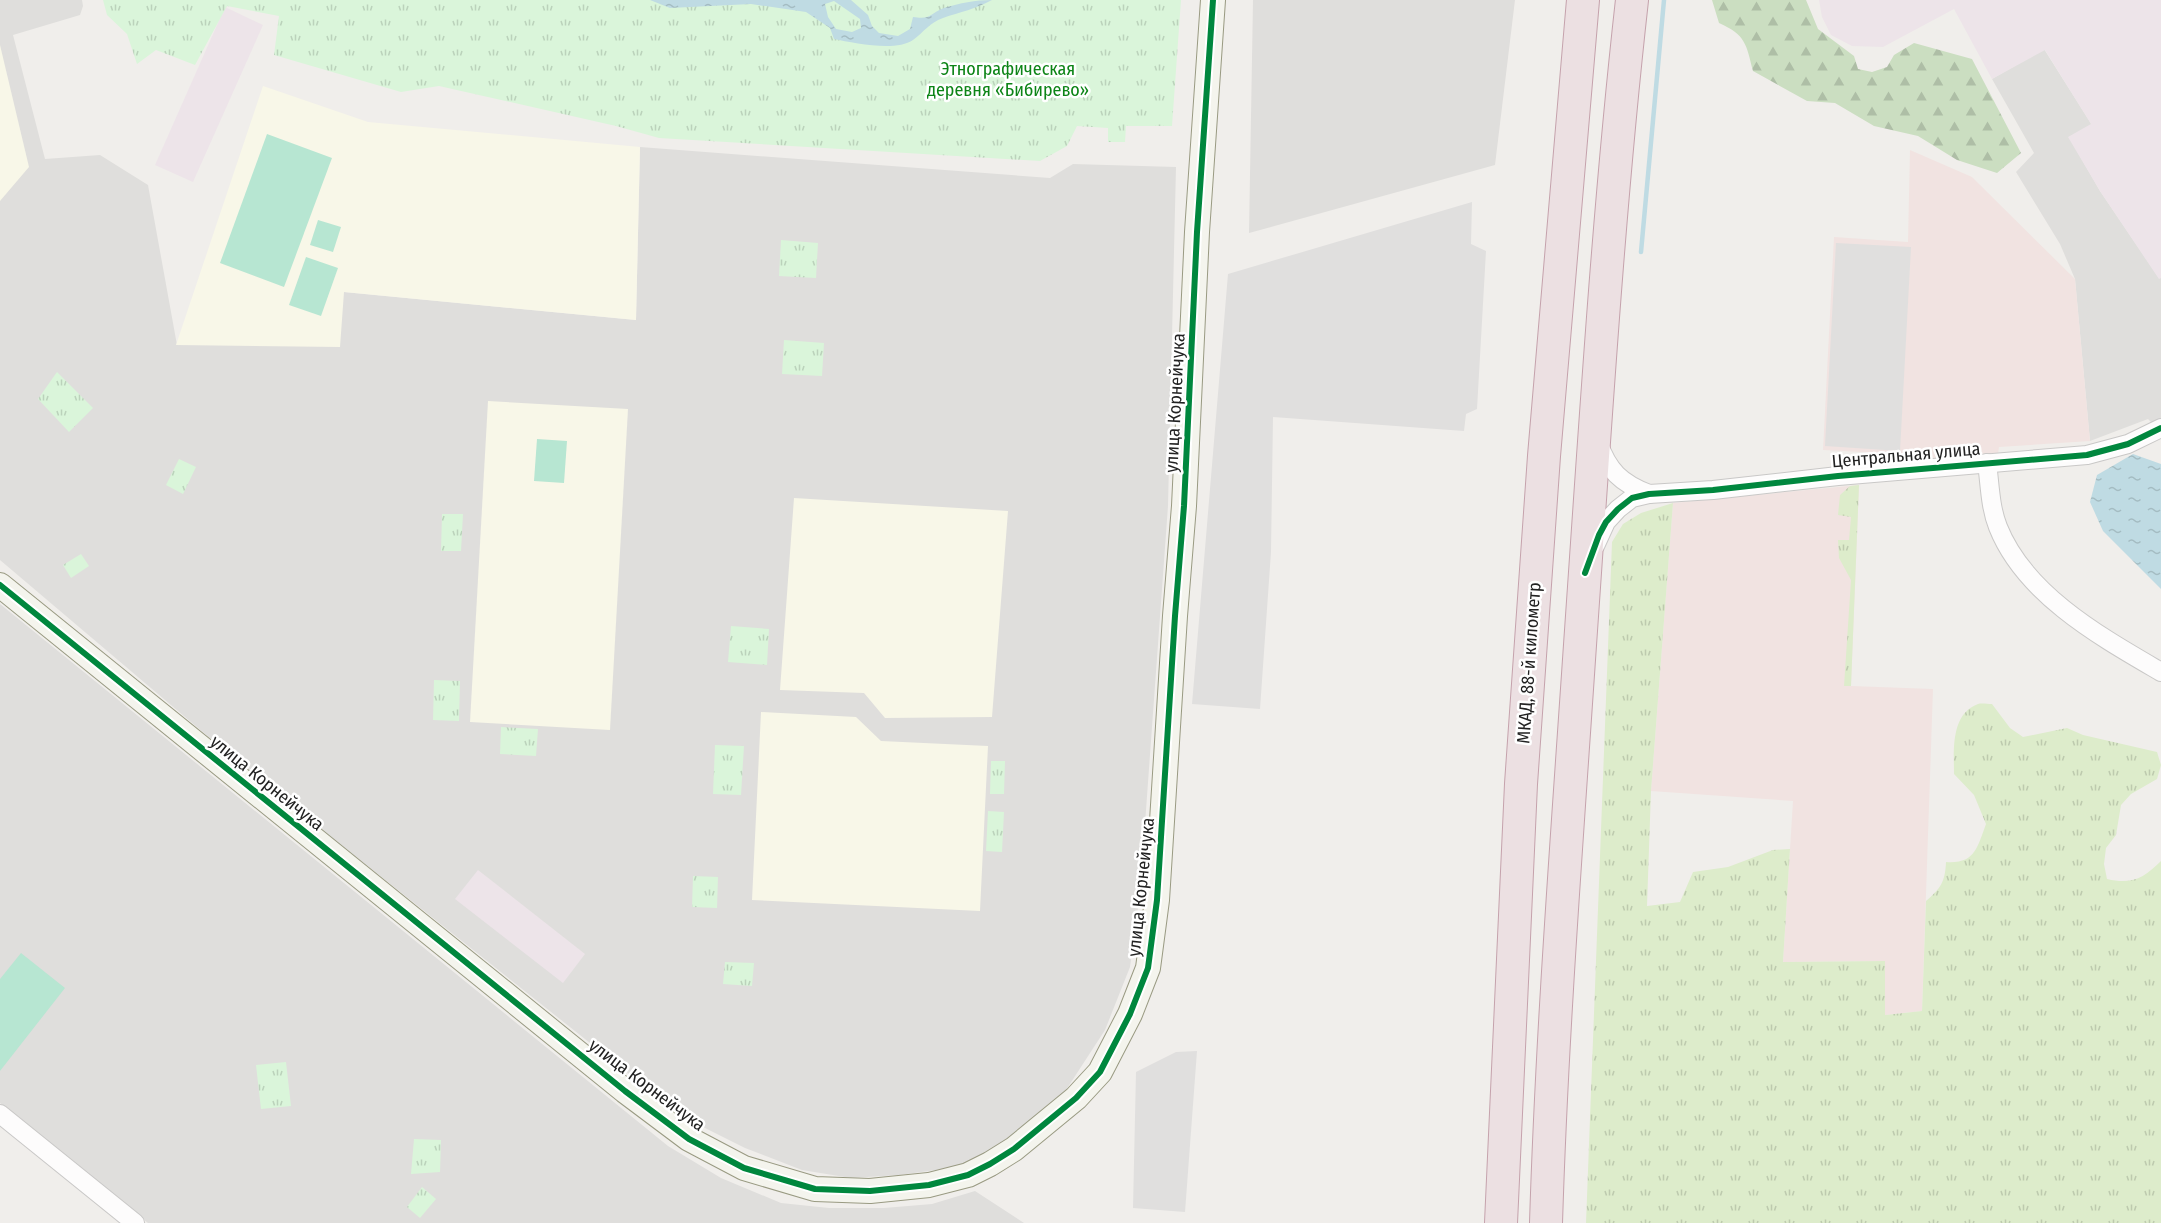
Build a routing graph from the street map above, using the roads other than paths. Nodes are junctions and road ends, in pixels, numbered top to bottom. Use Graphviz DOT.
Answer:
graph roads {
  1 [pos="1213,0"];
  2 [pos="1582,0"];
  3 [pos="1632,0"];
  4 [pos="2161,428"];
  5 [pos="1595,435"];
  6 [pos="1987,464"];
  7 [pos="1649,494"];
  8 [pos="1585,573"];
  9 [pos="0,585"];
  10 [pos="2161,672"];
  11 [pos="0,1114"];
  12 [pos="135,1223"];
  13 [pos="1501,1223"];
  14 [pos="1545,1223"];
  1 -- 9 [label="street, улица Корнейчука"];
  2 -- 13 [label="highway, МКАД, 88-й километр"];
  3 -- 5 [label="highway"];
  4 -- 6 [label="street, Центральная улица"];
  5 -- 7 [label="street"];
  5 -- 8 [label="highway"];
  6 -- 7 [label="street, Центральная улица"];
  6 -- 10 [label="street"];
  7 -- 8 [label="street"];
  8 -- 14 [label="highway"];
  11 -- 12 [label="street"];
}
